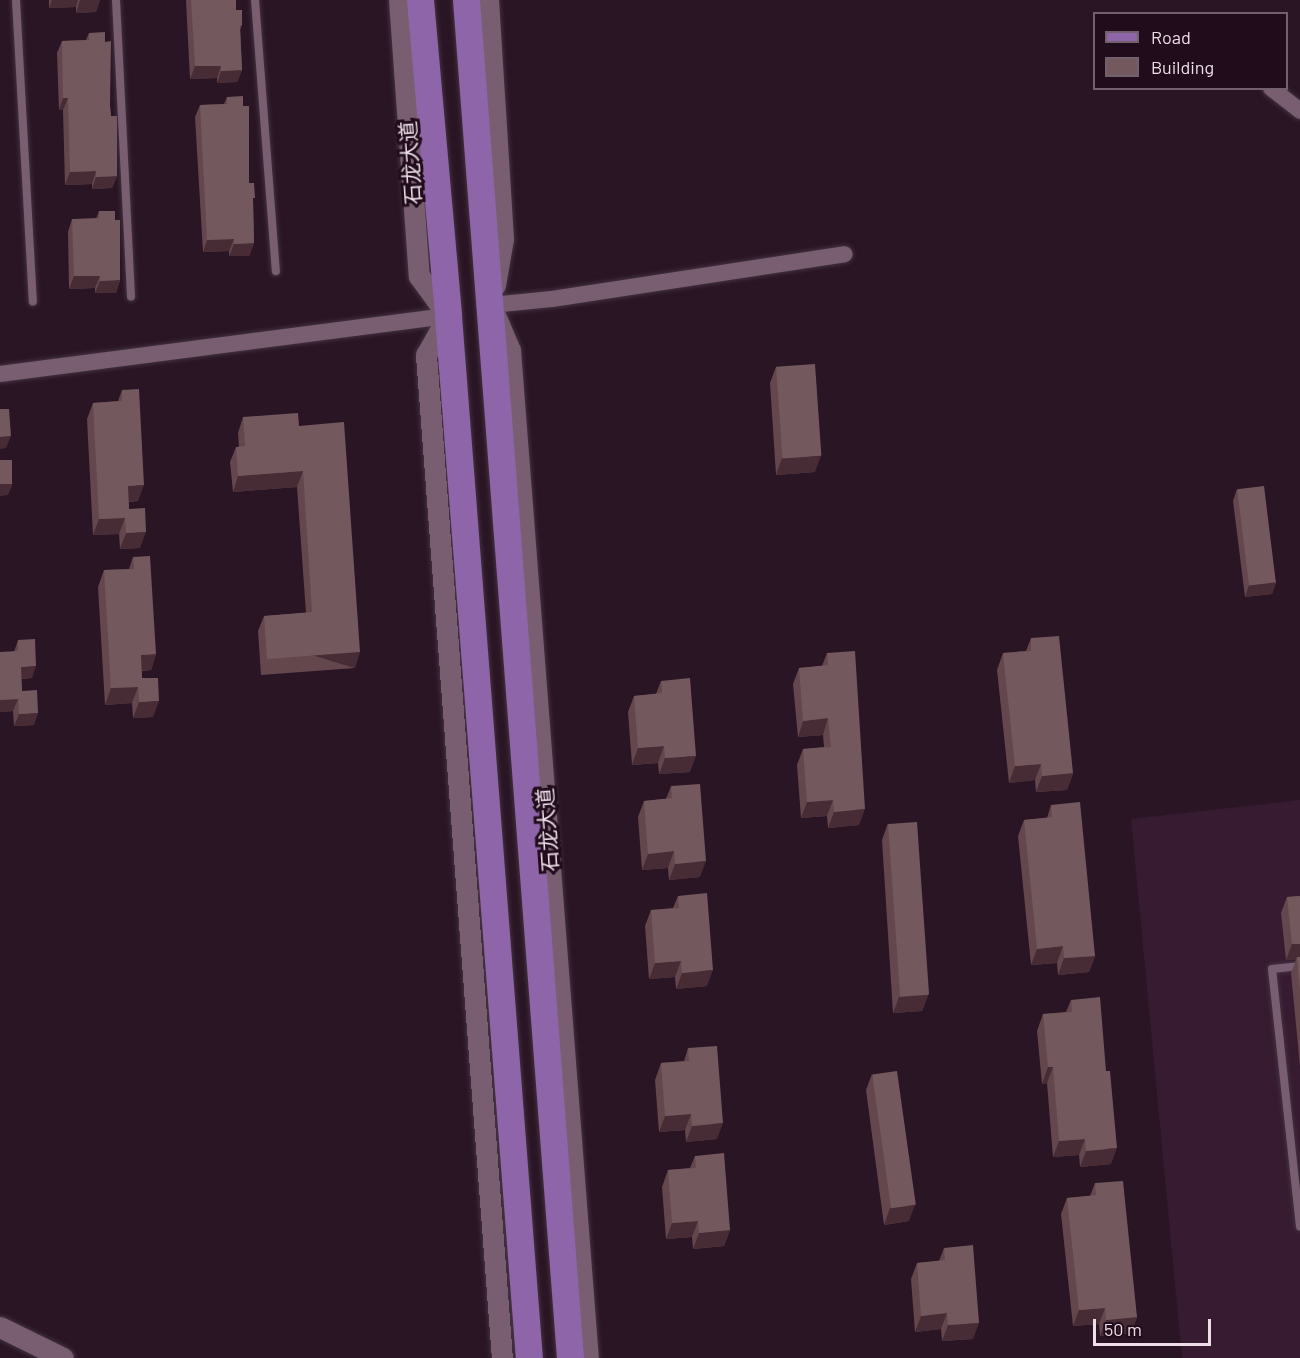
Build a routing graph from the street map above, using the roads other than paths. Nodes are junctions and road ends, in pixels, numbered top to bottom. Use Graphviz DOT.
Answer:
graph roads {
  1 [pos="16,0"];
  2 [pos="116,0"];
  3 [pos="255,0"];
  4 [pos="399,0"];
  5 [pos="420,0"];
  6 [pos="466,0"];
  7 [pos="488,0"];
  8 [pos="1274,90"];
  9 [pos="1300,111"];
  10 [pos="845,254"];
  11 [pos="276,271"];
  12 [pos="131,297"];
  13 [pos="33,302"];
  14 [pos="491,305"];
  15 [pos="448,316"];
  16 [pos="0,374"];
  17 [pos="1300,966"];
  18 [pos="1300,1226"];
  19 [pos="0,1327"];
  20 [pos="63,1358"];
  21 [pos="502,1358"];
  22 [pos="529,1358"];
  23 [pos="570,1358"];
  24 [pos="588,1358"];
  1 -- 13 [label="lane"];
  2 -- 12 [label="lane"];
  3 -- 11 [label="lane"];
  4 -- 15 [label="street, 石龙大道"];
  5 -- 15 [label="main road, 石龙大道"];
  6 -- 14 [label="main road, 石龙大道"];
  7 -- 14 [label="street, 石龙大道"];
  8 -- 9 [label="street"];
  10 -- 14 [label="street"];
  14 -- 23 [label="main road, 石龙大道"];
  14 -- 24 [label="street, 石龙大道"];
  15 -- 16 [label="street"];
  15 -- 21 [label="street"];
  15 -- 22 [label="main road, 石龙大道"];
  17 -- 18 [label="lane"];
  19 -- 20 [label="street"];
}
